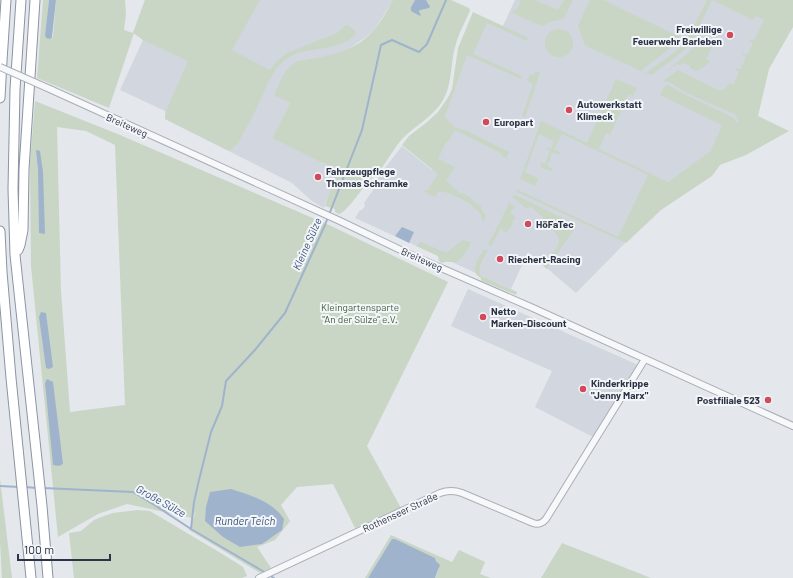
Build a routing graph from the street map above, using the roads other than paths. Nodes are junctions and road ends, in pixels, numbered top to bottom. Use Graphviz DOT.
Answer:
graph roads {
  1 [pos="6,0"];
  2 [pos="21,0"];
  3 [pos="35,0"];
  4 [pos="0,67"];
  5 [pos="0,98"];
  6 [pos="0,231"];
  7 [pos="16,255"];
  8 [pos="645,359"];
  9 [pos="793,426"];
  10 [pos="261,577"];
  11 [pos="31,578"];
  12 [pos="48,578"];
  1 -- 5 [label="highway"];
  2 -- 7 [label="highway"];
  3 -- 7 [label="highway"];
  4 -- 8 [label="street, Breiteweg, bridge"];
  6 -- 11 [label="highway"];
  7 -- 12 [label="highway"];
  8 -- 9 [label="street, Breiteweg"];
  8 -- 10 [label="street, Rothenseer Straße"];
}
